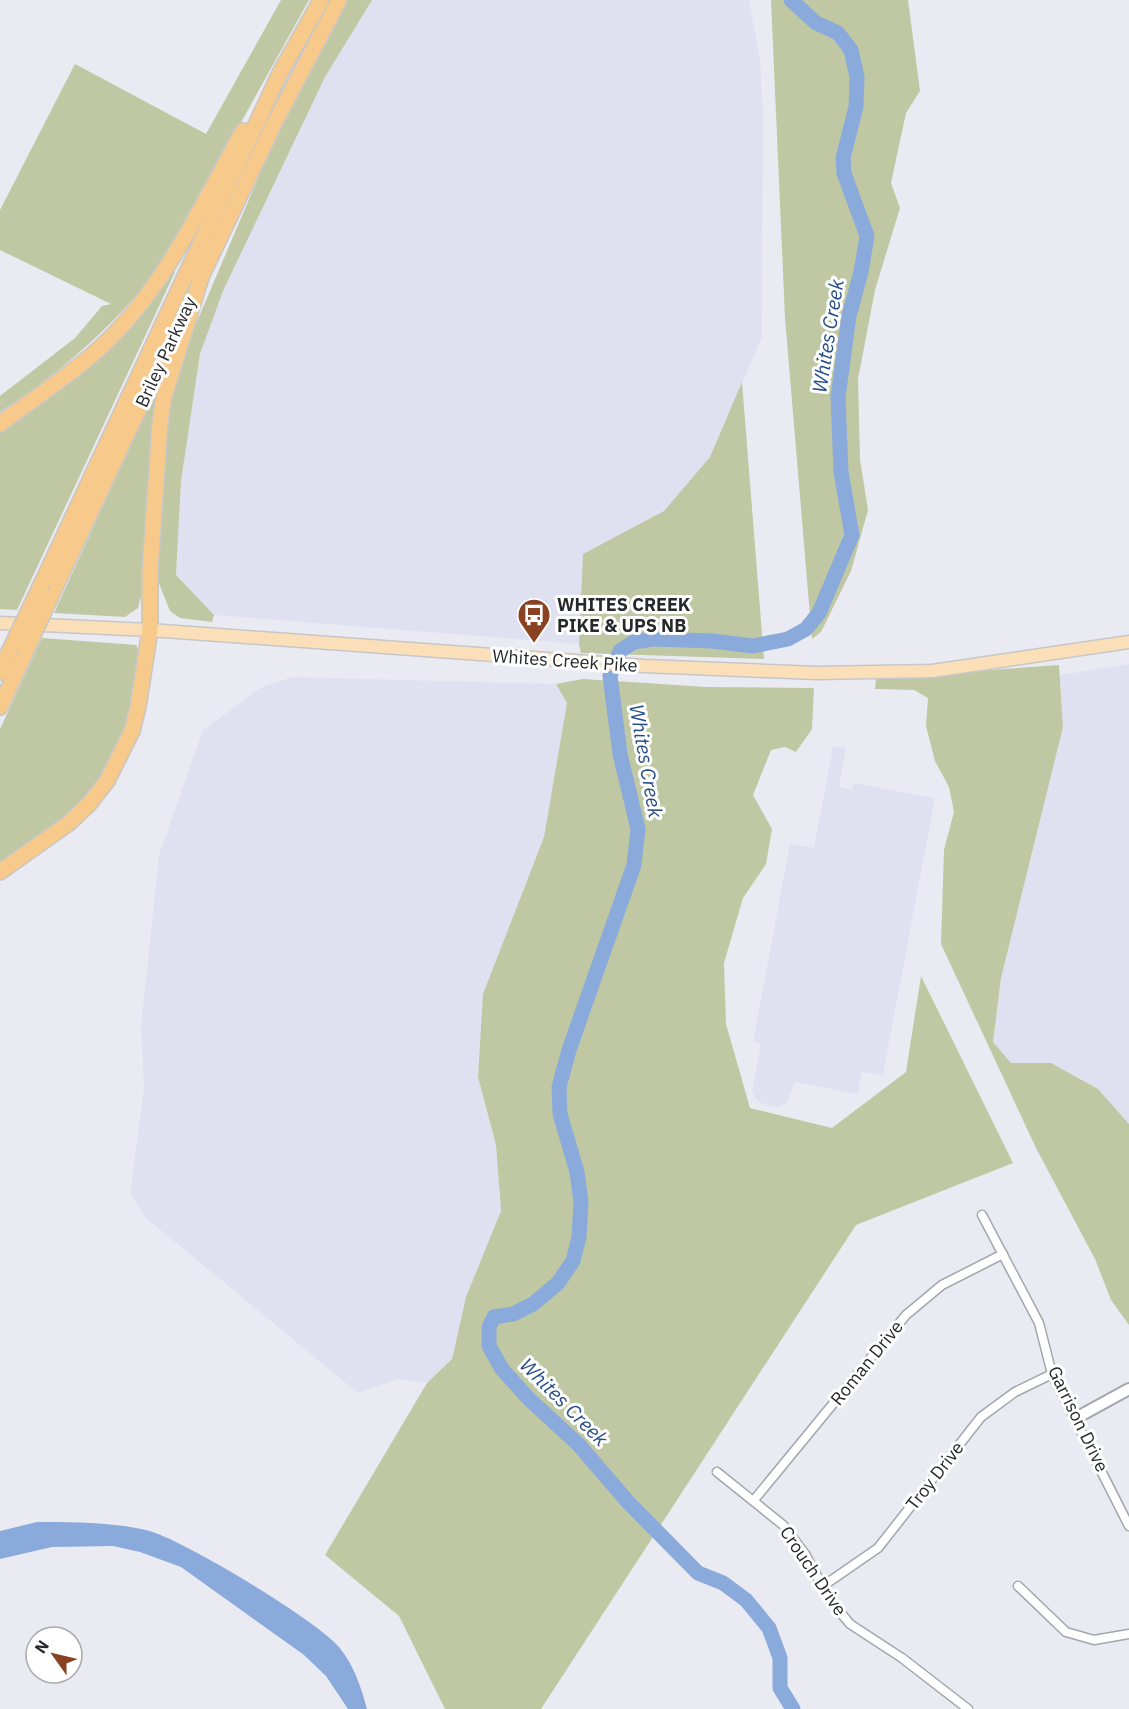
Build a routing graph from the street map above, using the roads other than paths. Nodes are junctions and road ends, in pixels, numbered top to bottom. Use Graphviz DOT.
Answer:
graph roads {
  1 [pos="321,0"];
  2 [pos="339,0"];
  3 [pos="280,73"];
  4 [pos="203,271"];
  5 [pos="0,424"];
  6 [pos="47,589"];
  7 [pos="0,623"];
  8 [pos="150,630"];
  9 [pos="1129,642"];
  10 [pos="17,652"];
  11 [pos="0,672"];
  12 [pos="0,707"];
  13 [pos="0,872"];
  14 [pos="982,1215"];
  15 [pos="1003,1254"];
  16 [pos="1052,1374"];
  17 [pos="1129,1389"];
  18 [pos="1076,1418"];
  19 [pos="717,1472"];
  20 [pos="754,1500"];
  21 [pos="1129,1526"];
  22 [pos="823,1586"];
  23 [pos="1018,1586"];
  24 [pos="1129,1634"];
  25 [pos="968,1709"];
  1 -- 3 [label="highway, Briley Parkway"];
  2 -- 4 [label="highway, Briley Parkway"];
  3 -- 5 [label="highway"];
  3 -- 6 [label="highway, Briley Parkway"];
  4 -- 6 [label="highway, Briley Parkway"];
  4 -- 8 [label="highway"];
  6 -- 10 [label="highway, Briley Parkway, bridge"];
  7 -- 8 [label="main road, Whites Creek Pike"];
  8 -- 9 [label="main road, Whites Creek Pike"];
  8 -- 13 [label="highway"];
  10 -- 11 [label="highway, Briley Parkway"];
  10 -- 12 [label="highway, Briley Parkway"];
  14 -- 15 [label="street, Garrison Drive"];
  15 -- 16 [label="street, Garrison Drive"];
  15 -- 20 [label="street, Roman Drive"];
  16 -- 18 [label="street, Garrison Drive"];
  16 -- 22 [label="street, Troy Drive"];
  17 -- 18 [label="street"];
  18 -- 21 [label="street, Garrison Drive"];
  19 -- 20 [label="street, Crouch Drive"];
  20 -- 22 [label="street, Crouch Drive"];
  22 -- 25 [label="street, Crouch Drive"];
  23 -- 24 [label="street"];
}
